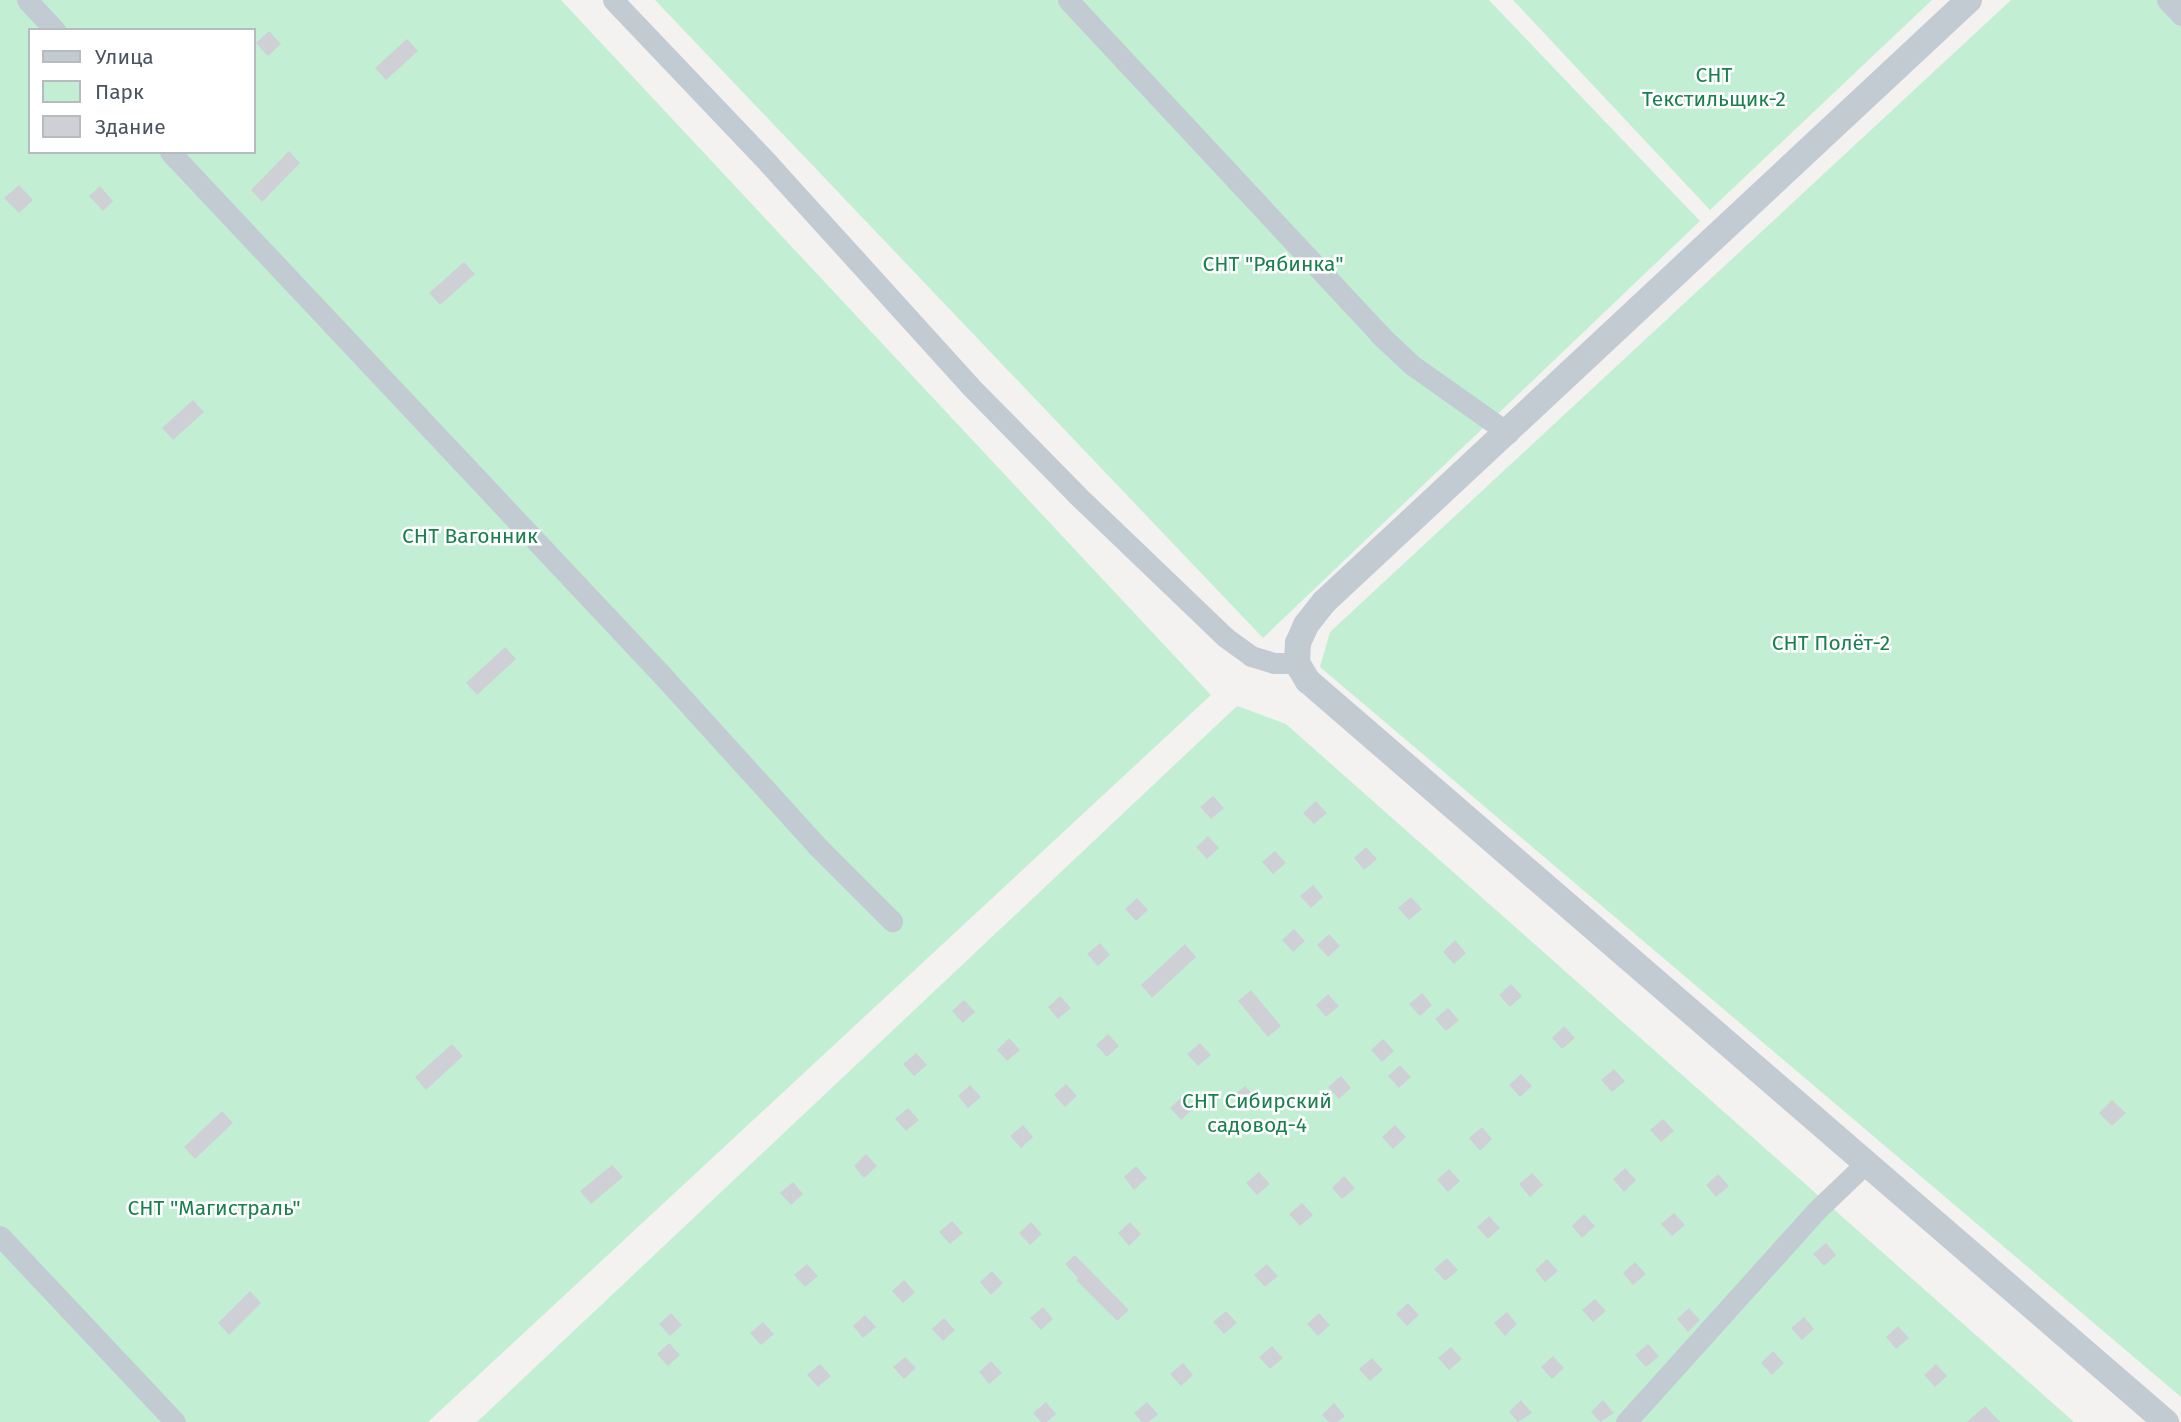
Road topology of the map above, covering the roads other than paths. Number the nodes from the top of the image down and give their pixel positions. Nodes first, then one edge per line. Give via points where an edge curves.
1 (27, 0) edge
2 (613, 0) edge
3 (1068, 0) edge
4 (1969, 0) edge
5 (2167, 0) edge
6 (2181, 15) edge
7 (53, 28) edge
8 (172, 154) edge
9 (1508, 433) junction
10 (1297, 663) junction
11 (892, 921) dead end
12 (1867, 1163) junction
13 (0, 1237) edge
14 (175, 1422) edge
15 (1626, 1422) edge
16 (2166, 1422) edge

1 - 7 street
2 - 10 street via 970,386 1077,495 1242,650 1274,663
3 - 9 street via 1380,335 1412,365
4 - 9 street
5 - 6 street
8 - 11 street
9 - 10 street via 1324,602 1298,643
10 - 12 street via 1308,681
12 - 15 street via 1817,1210
12 - 16 street
13 - 14 street

